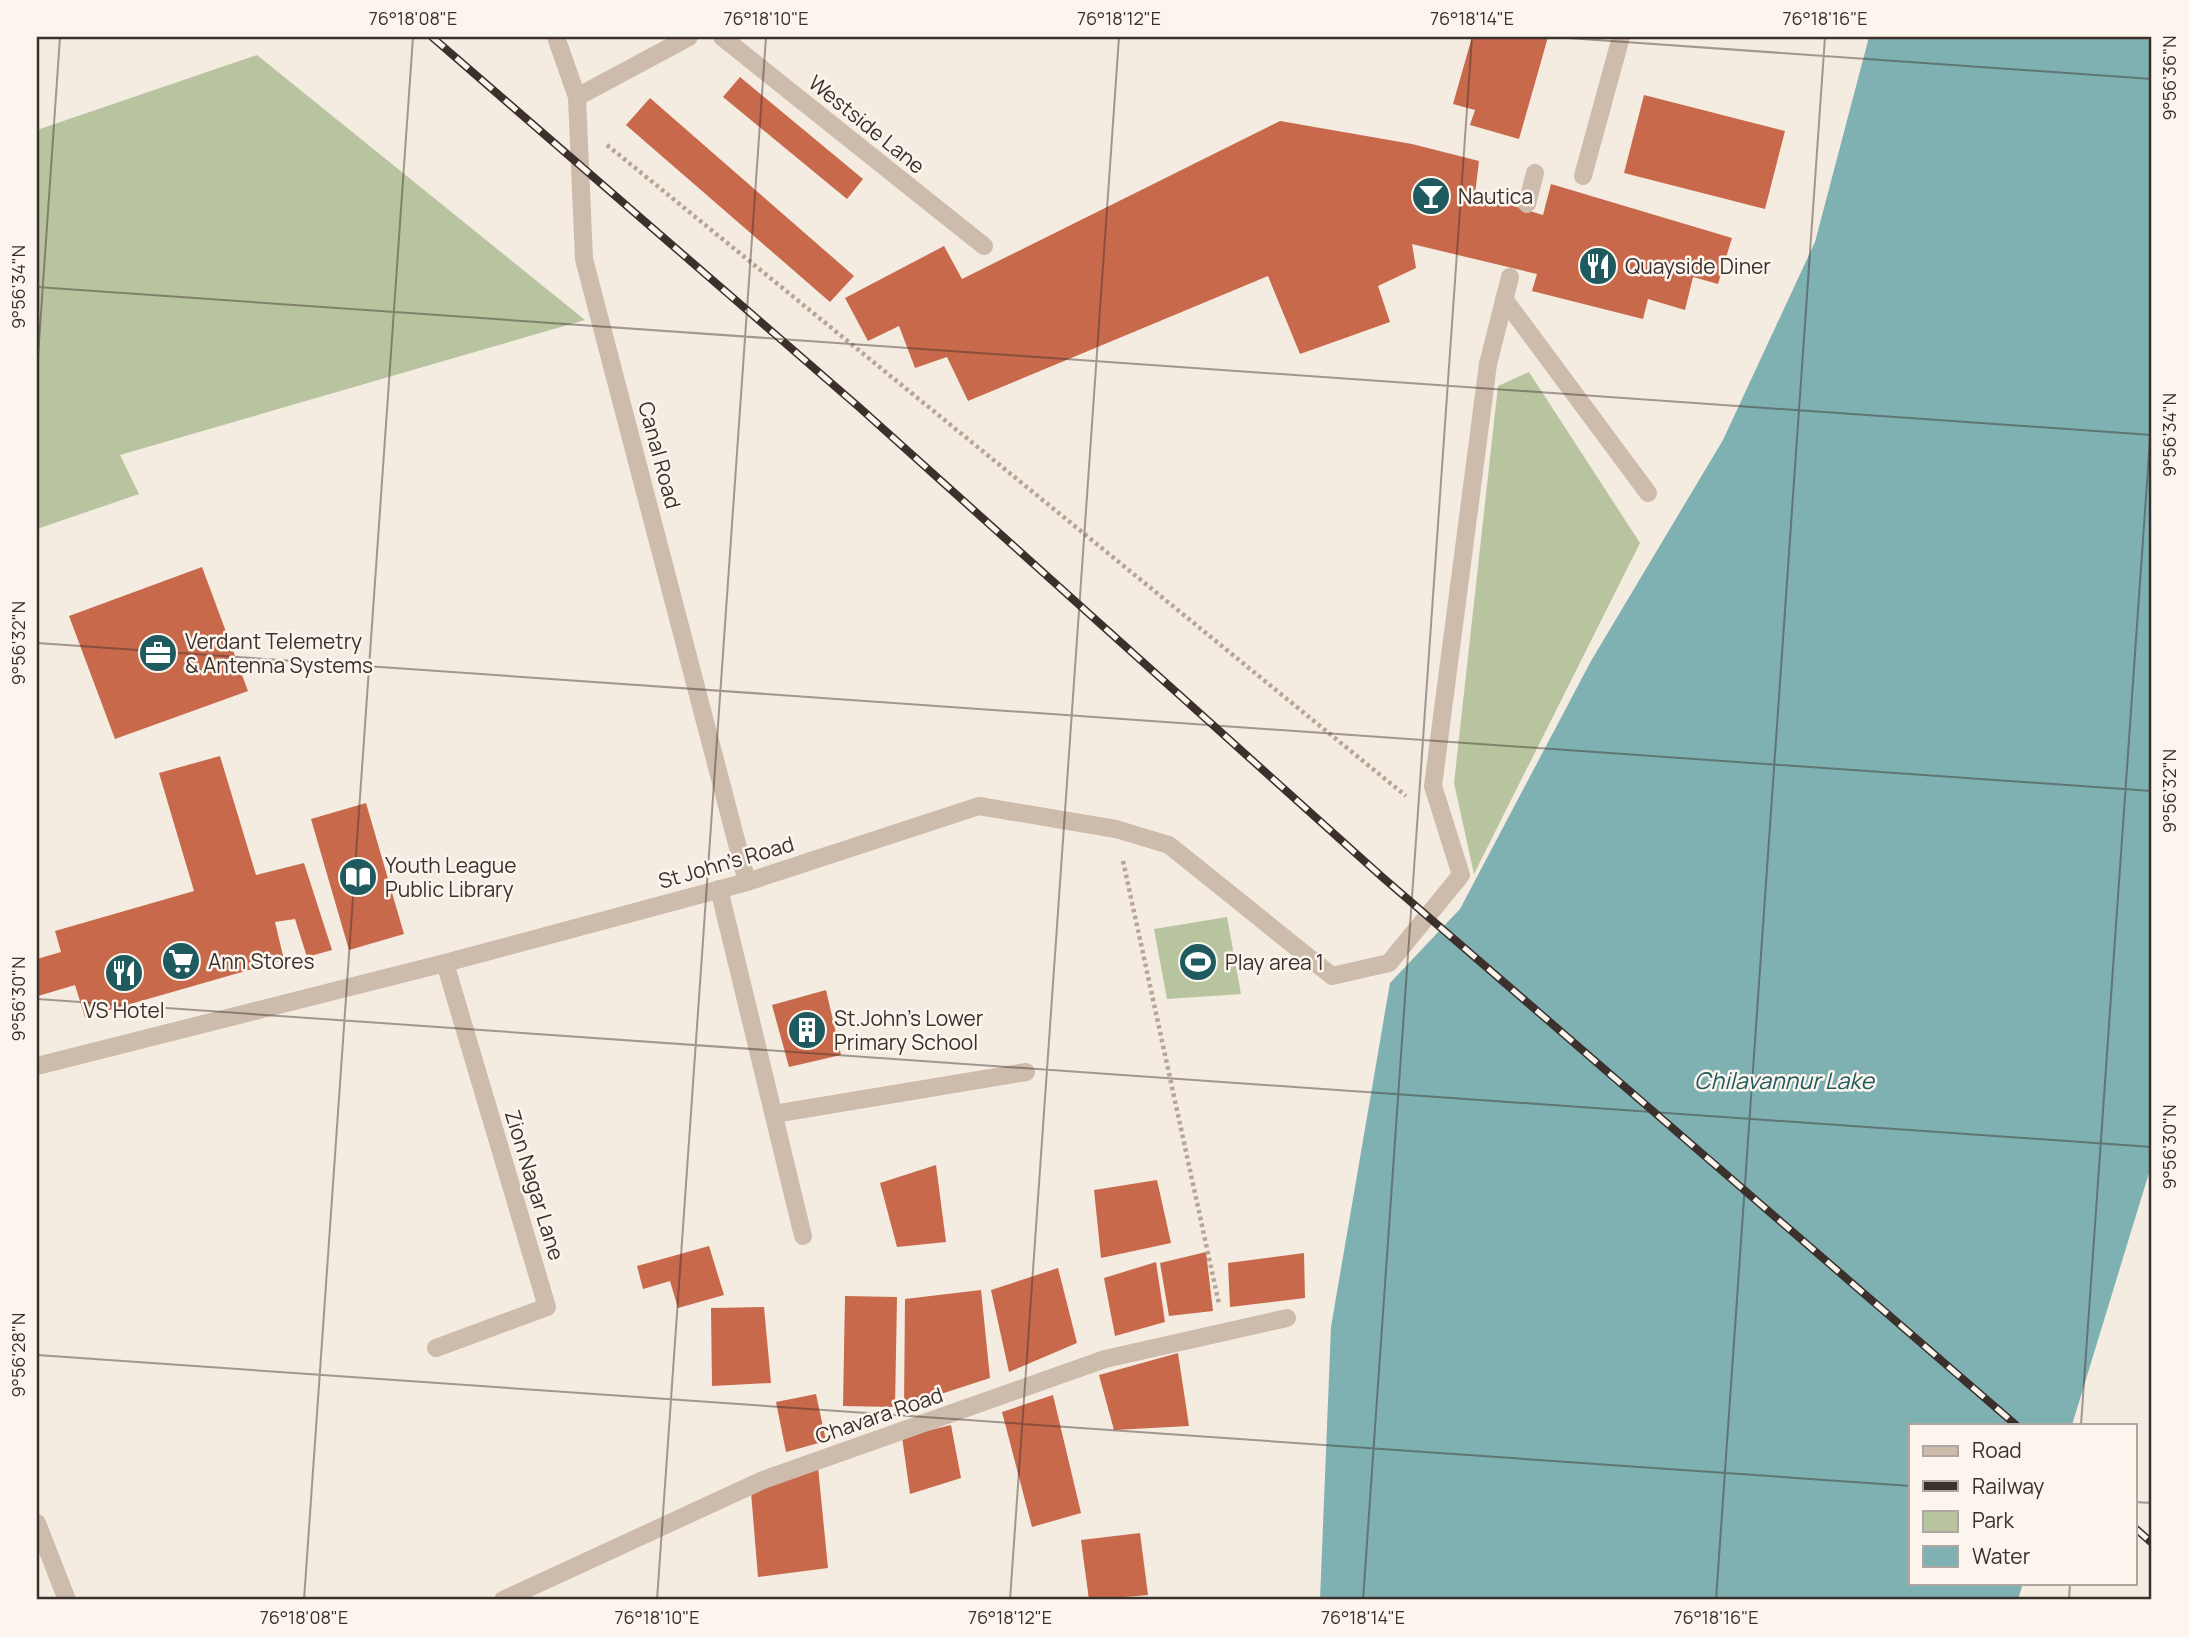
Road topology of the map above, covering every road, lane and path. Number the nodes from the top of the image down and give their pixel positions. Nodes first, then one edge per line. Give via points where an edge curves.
1 (556, 37) edge
2 (689, 37) edge
3 (722, 37) edge
4 (1621, 37) edge
5 (577, 97) junction
6 (603, 142) dead end
7 (1535, 173) dead end
8 (1583, 176) dead end
9 (1527, 204) dead end
10 (984, 246) dead end
11 (1510, 277) dead end
12 (1504, 299) junction
13 (1648, 494) dead end
14 (1444, 827) junction
15 (1116, 829) junction
16 (747, 882) junction
17 (719, 889) junction
18 (445, 962) junction
19 (37, 1066) edge
20 (1026, 1072) dead end
21 (774, 1114) junction
22 (803, 1236) dead end
23 (1287, 1318) dead end
24 (1225, 1332) junction
25 (436, 1348) dead end
26 (37, 1523) edge
27 (67, 1600) edge
28 (503, 1600) edge

1 - 5 street, Canal Road
2 - 5 street
3 - 10 street, Westside Lane
4 - 8 street
5 - 16 street, Canal Road via 584,259
6 - 14 path
7 - 9 street
11 - 12 street
12 - 13 street
12 - 14 street via 1488,364 1433,786
14 - 15 street, St John's Road via 1461,875 1389,963 1332,976 1169,845
15 - 16 street, St John's Road via 979,806
15 - 24 path
16 - 17 street, St John's Road
17 - 18 street, St John's Road
17 - 21 street
18 - 19 street, St John's Road
18 - 25 street, Zion Nagar Lane via 547,1307
20 - 21 street
21 - 22 street
23 - 24 street, Chavara Road
24 - 28 street, Chavara Road via 1105,1359 763,1480
26 - 27 street

